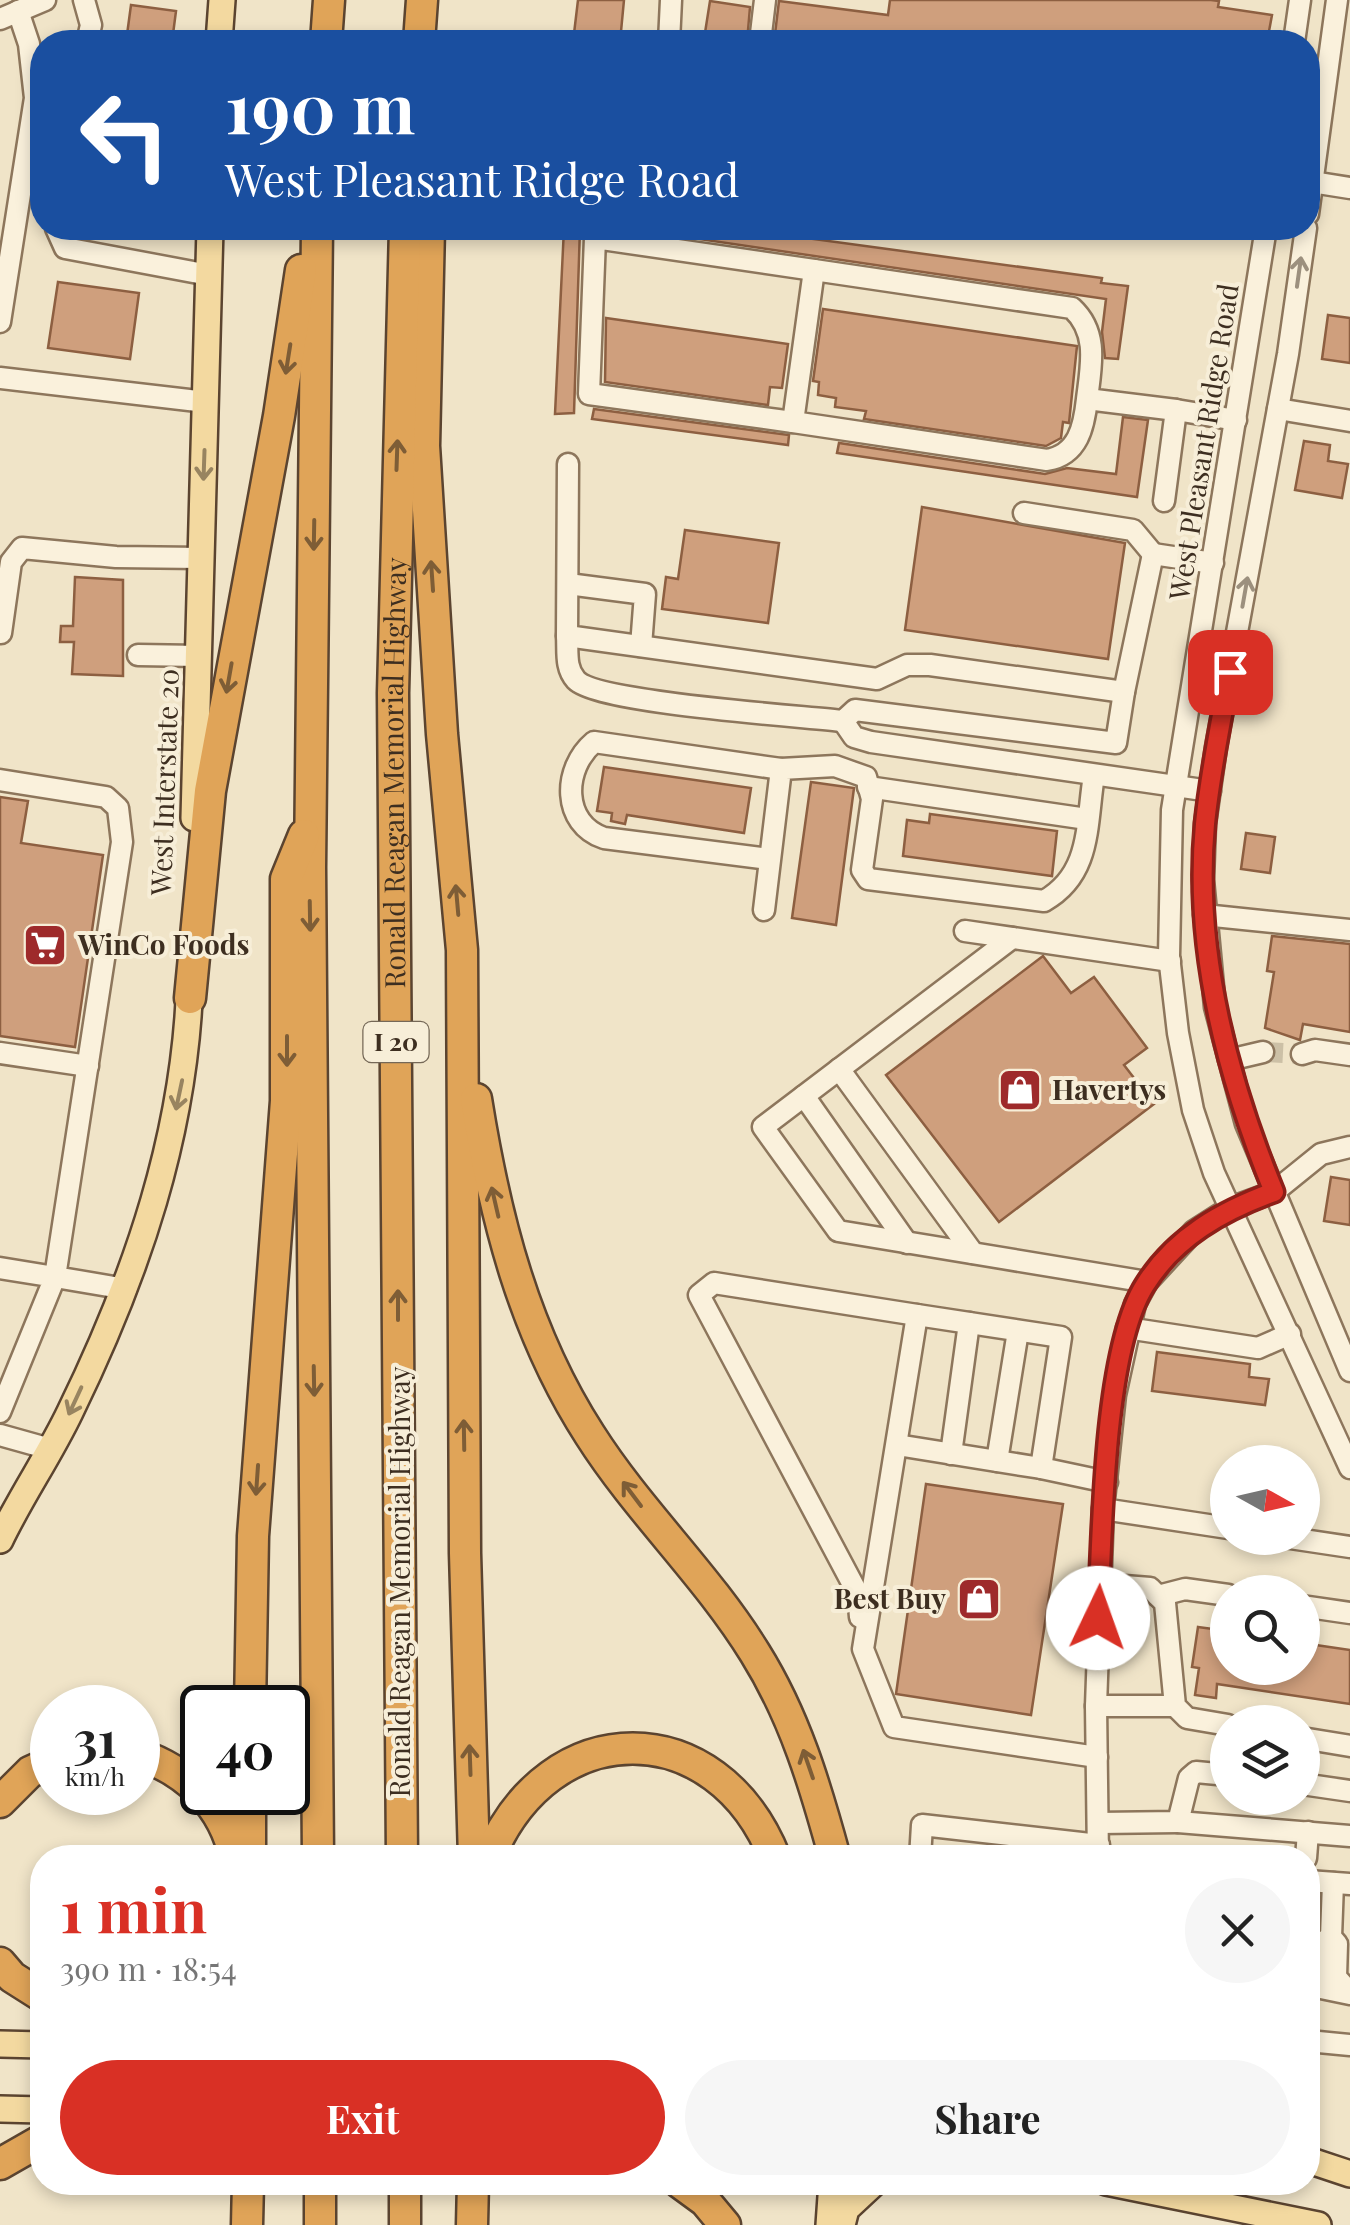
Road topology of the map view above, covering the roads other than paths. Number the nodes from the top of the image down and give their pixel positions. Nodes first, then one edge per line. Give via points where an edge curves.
1 (84, 0) edge
2 (222, 0) edge
3 (329, 0) edge
4 (422, 0) edge
5 (432, 0) edge
6 (671, 0) edge
7 (765, 0) edge
8 (1300, 0) edge
9 (1337, 0) edge
10 (41, 1) edge
11 (9, 15) edge
12 (89, 30) edge
13 (220, 30) edge
14 (327, 30) edge
15 (420, 30) edge
16 (432, 30) edge
17 (669, 30) edge
18 (761, 30) edge
19 (1296, 30) edge
20 (30, 55) edge
21 (30, 124) edge
22 (1320, 124) edge
23 (1320, 183) edge
24 (1350, 188) edge
25 (62, 240) edge
26 (210, 240) edge
27 (305, 240) edge
28 (317, 240) edge
29 (405, 240) edge
30 (429, 240) edge
31 (594, 240) edge
32 (608, 240) edge
33 (1264, 240) edge
34 (1304, 240) edge
35 (814, 270) junction
36 (209, 275) junction
37 (0, 322) edge
38 (0, 378) edge
39 (1087, 399) junction
40 (206, 402) junction
41 (1278, 409) junction
42 (1176, 410) junction
43 (1236, 420) junction
44 (1350, 420) edge
45 (794, 422) junction
46 (568, 464) dead end
47 (1164, 501) dead end
48 (1024, 513) dead end
49 (1153, 554) junction
50 (202, 558) junction
51 (1212, 563) junction
52 (568, 584) junction
53 (1, 633) edge
54 (568, 636) junction
55 (641, 646) junction
56 (138, 655) dead end
57 (199, 656) junction
58 (1124, 692) junction
59 (843, 721) junction
60 (781, 769) junction
61 (1094, 774) junction
62 (0, 780) edge
63 (1176, 787) junction
64 (868, 788) junction
65 (1210, 792) junction
66 (1087, 818) junction
67 (310, 819) junction
68 (769, 859) junction
69 (764, 910) dead end
70 (1204, 915) junction
71 (1350, 930) edge
72 (965, 931) dead end
73 (1012, 938) junction
74 (462, 950) junction
75 (1170, 961) junction
76 (190, 998) junction
77 (1264, 1052) tunnel mouth
78 (0, 1053) edge
79 (1302, 1054) tunnel mouth
80 (1350, 1055) edge
81 (1229, 1060) junction
82 (88, 1066) junction
83 (839, 1069) junction
84 (804, 1096) junction
85 (1350, 1147) edge
86 (1274, 1192) junction
87 (1230, 1208) junction
88 (908, 1243) junction
89 (973, 1254) junction
90 (0, 1268) edge
91 (55, 1276) junction
92 (1147, 1282) junction
93 (126, 1290) junction
94 (917, 1315) junction
95 (969, 1323) junction
96 (1127, 1328) junction
97 (1018, 1331) junction
98 (1290, 1334) junction
99 (1350, 1371) edge
100 (0, 1412) edge
101 (0, 1435) edge
102 (896, 1445) junction
103 (50, 1449) junction
104 (951, 1454) junction
105 (997, 1461) junction
106 (1041, 1468) junction
107 (1350, 1468) edge
108 (1106, 1482) junction
109 (1104, 1509) junction
110 (1210, 1525) edge
111 (0, 1540) edge
112 (1320, 1542) edge
113 (1350, 1547) edge
114 (1100, 1584) junction
115 (1210, 1592) edge
116 (1158, 1596) junction
117 (1320, 1609) edge
118 (1350, 1613) edge
119 (863, 1649) junction
120 (250, 1685) edge
121 (1096, 1706) junction
122 (1174, 1706) junction
123 (1210, 1721) edge
124 (1320, 1741) edge
125 (1350, 1746) edge
126 (1097, 1758) junction
127 (160, 1766) edge
128 (30, 1772) edge
129 (1210, 1773) edge
130 (1320, 1786) edge
131 (1350, 1790) edge
132 (0, 1802) edge
133 (250, 1815) edge
134 (1178, 1822) junction
135 (1308, 1832) junction
136 (1350, 1836) edge
137 (1098, 1842) edge
138 (230, 1845) edge
139 (250, 1845) edge
140 (318, 1845) edge
141 (402, 1845) edge
142 (474, 1845) edge
143 (494, 1845) edge
144 (770, 1845) edge
145 (831, 1845) edge
146 (921, 1845) edge
147 (1014, 1845) edge
148 (1053, 1845) edge
149 (1307, 1845) edge
150 (1342, 1883) edge
151 (0, 1963) edge
152 (30, 1988) edge
153 (1350, 1994) edge
154 (1320, 2043) edge
155 (0, 2044) edge
156 (30, 2045) edge
157 (1350, 2045) edge
158 (0, 2108) edge
159 (30, 2109) edge
160 (30, 2147) edge
161 (1320, 2163) edge
162 (0, 2164) edge
163 (1345, 2170) edge
164 (248, 2195) edge
165 (320, 2195) edge
166 (405, 2195) edge
167 (697, 2195) edge
168 (831, 2195) edge
169 (862, 2195) edge
170 (1169, 2195) edge
171 (1294, 2221) edge
172 (247, 2225) edge
173 (320, 2225) edge
174 (405, 2225) edge
175 (725, 2225) edge
176 (829, 2225) edge
177 (842, 2225) edge
178 (1318, 2225) edge

1 - 12 street
2 - 13 main road
3 - 14 highway
4 - 15 highway
5 - 16 highway
6 - 17 street
7 - 18 street
8 - 19 street
9 - 22 street
10 - 11 street
11 - 20 street
21 - 37 street
23 - 24 street
25 - 36 street via 66,248
26 - 36 main road, West Interstate 20
27 -> 76 highway via 210,791
28 -> 67 highway
141 -> 29 highway, Ronald Reagan Memorial Highway / I 20 via 393,694
74 -> 30 highway via 425,463
31 - 45 street via 588,394
32 - 35 street
33 - 43 street, West Pleasant Ridge Road
41 -> 34 street
35 - 39 street via 1072,308 1090,337
35 - 45 street
36 - 40 main road, West Interstate 20
38 - 40 street
39 - 42 street
39 - 45 street via 1076,443 1066,455 1047,460
40 -> 50 main road, West Interstate 20
41 - 44 street
65 -> 41 street
42 - 43 street
42 - 47 street
43 - 51 street, West Pleasant Ridge Road
46 - 52 street
48 - 49 street via 1134,530
49 - 51 street
49 - 58 street
50 - 53 street via 22,548 11,562
50 - 57 main road, West Interstate 20
51 - 63 street, West Pleasant Ridge Road
52 - 54 street
52 - 55 street via 645,594
54 - 55 street
54 - 59 street via 568,670 580,684 623,696
55 - 58 street via 876,680 906,664 930,665
56 - 57 street
57 - 76 main road, West Interstate 20
58 - 59 street via 1116,743 855,710
59 - 61 street via 854,737 871,742
60 - 64 street via 834,766 866,777
60 - 68 street
60 - 68 street via 594,742 576,765 572,812 585,832
61 - 63 street
61 - 66 street
62 - 82 street via 106,798 118,808 122,842
63 - 65 street
63 - 75 street, West Pleasant Ridge Road
64 - 66 street
64 - 66 street via 862,870 868,879 1044,901 1066,889 1079,870
65 - 70 street
67 -> 120 highway via 286,879 286,1100 253,1536
67 -> 140 highway
68 - 69 street
70 - 71 street
70 - 81 street
72 - 73 street
73 - 75 street
73 - 83 street
142 -> 74 highway
145 -> 74 highway via 809,1762 755,1652 588,1433 538,1336 488,1175
75 - 87 street, West Pleasant Ridge Road via 1193,1110
76 -> 93 main road, West Interstate 20 via 166,1158
77 - 81 street
78 - 82 street
79 - 80 street
81 - 86 street
82 - 91 street
83 - 84 street
83 - 89 street
84 - 88 street
84 - 88 street via 763,1127 838,1231
85 - 86 street via 1321,1154
86 - 87 street
86 - 99 street
87 - 92 street via 1194,1231
87 - 98 street, West Pleasant Ridge Road
88 - 89 street
89 - 92 street
90 - 91 street
91 - 93 street
91 - 100 street
92 - 96 street
93 -> 103 main road, West Interstate 20
94 - 95 street
94 - 102 street
94 - 119 street via 714,1283 699,1295 858,1594
95 - 97 street
95 - 104 street
96 - 98 street via 1258,1348
96 - 108 street
97 - 105 street
97 - 106 street via 1061,1337
98 - 107 street, West Pleasant Ridge Road
101 - 103 street
102 - 104 street
102 - 119 street
103 - 111 main road, West Interstate 20
104 - 105 street
105 - 106 street
106 - 108 street
108 - 109 street
109 - 110 street
109 - 114 street
112 - 113 street
114 - 116 street via 1150,1588
114 - 121 street
115 - 116 street via 1185,1589
116 - 122 street via 1165,1602
117 - 118 street
119 - 126 street via 894,1727
121 - 122 street
121 - 126 street
122 - 123 street via 1188,1718
124 - 125 street
126 - 137 street
127 - 138 highway via 214,1804
128 - 132 highway
129 - 134 street via 1189,1778
130 - 131 street
133 - 139 highway
134 - 135 street
134 - 137 street
135 - 136 street
135 - 149 street
137 - 148 street
143 - 144 highway via 526,1793 554,1770 618,1749 653,1751 714,1774 759,1818
146 - 147 street via 922,1825
150 - 153 street via 1330,1937 1322,1942 1321,1988
151 - 152 highway
154 - 157 street
155 - 156 main road
158 - 159 main road
160 - 162 highway
161 - 163 main road
164 - 172 highway
165 - 173 highway
166 - 174 highway
167 - 175 highway
168 - 176 main road
169 - 177 main road
170 - 171 main road
171 - 178 main road

